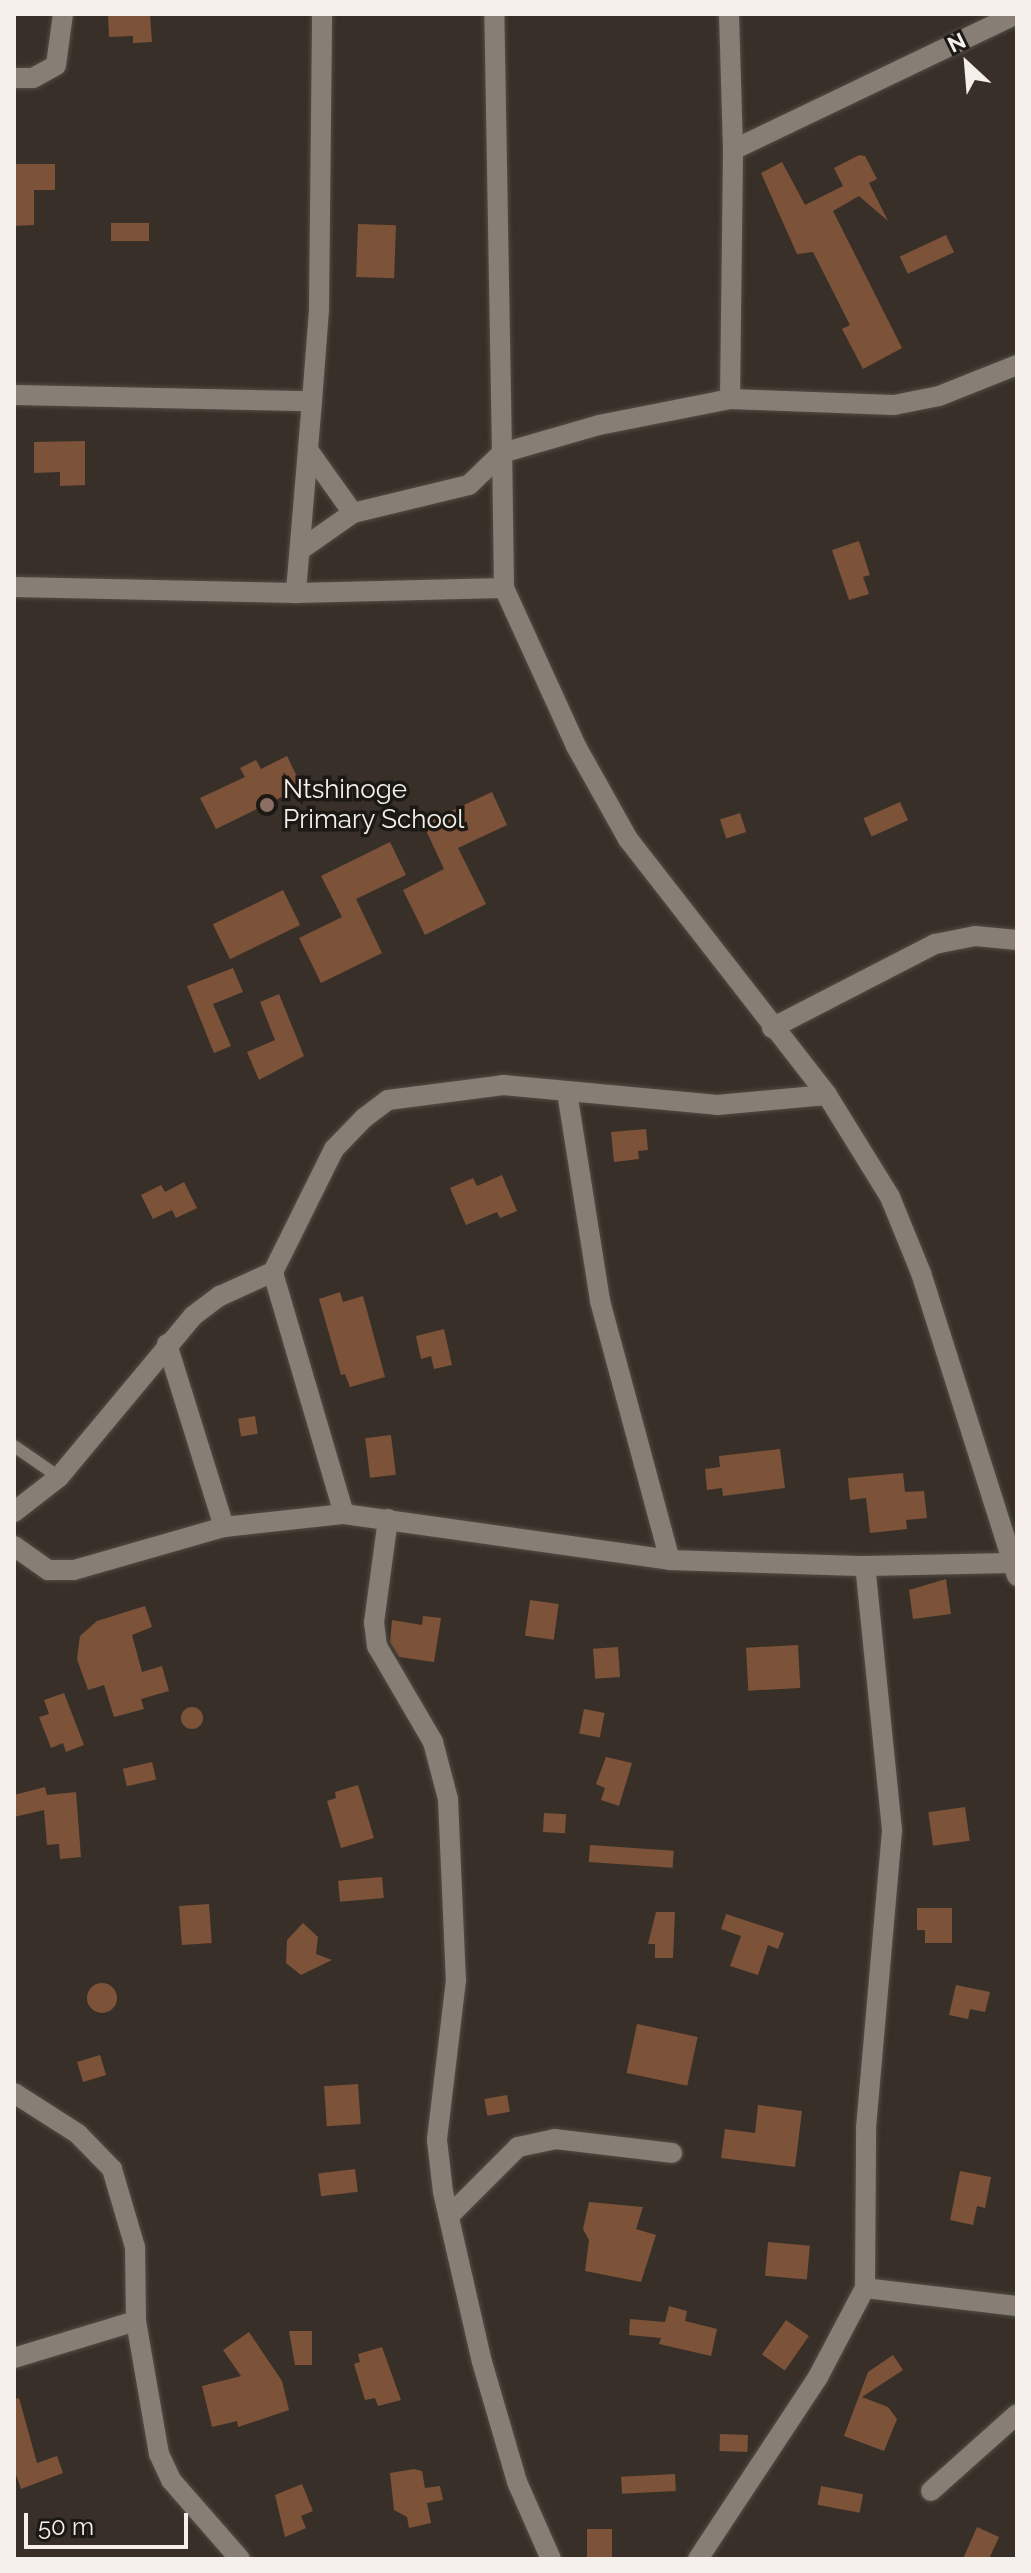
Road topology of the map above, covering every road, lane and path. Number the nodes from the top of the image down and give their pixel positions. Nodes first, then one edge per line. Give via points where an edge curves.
1 (63, 14) edge
2 (322, 14) edge
3 (494, 14) edge
4 (729, 14) edge
5 (1017, 14) edge
6 (983, 22) edge
7 (14, 78) edge
8 (733, 150) junction
9 (1017, 365) edge
10 (14, 395) edge
11 (730, 399) junction
12 (312, 401) junction
13 (308, 450) junction
14 (502, 453) junction
15 (353, 513) junction
16 (300, 550) junction
17 (14, 587) edge
18 (504, 588) junction
19 (296, 593) junction
20 (1017, 940) edge
21 (772, 1028) junction
22 (567, 1092) junction
23 (827, 1095) junction
24 (273, 1272) junction
25 (167, 1344) junction
26 (14, 1446) edge
27 (59, 1477) junction
28 (14, 1512) edge
29 (344, 1514) junction
30 (388, 1519) junction
31 (224, 1527) junction
32 (14, 1546) edge
33 (1014, 1556) edge
34 (670, 1560) junction
35 (865, 1566) junction
36 (14, 2093) edge
37 (672, 2153) dead end
38 (449, 2216) junction
39 (865, 2288) junction
40 (1017, 2306) edge
41 (136, 2321) junction
42 (14, 2358) edge
43 (1017, 2414) edge
44 (931, 2491) dead end
45 (240, 2559) edge
46 (551, 2559) edge
47 (698, 2559) edge

1 - 7 street via 56,65 33,78
2 - 12 street via 319,309
3 - 14 street
4 - 8 street
5 - 6 street
6 - 8 street via 914,67
8 - 11 street
9 - 11 street via 939,396 894,405
10 - 12 street
11 - 14 street via 599,425
12 - 13 street
13 - 15 street
13 - 16 street
14 - 15 street via 469,485
14 - 18 street
15 - 16 street
16 - 19 street
17 - 19 street
18 - 19 street
18 - 21 street via 576,746 628,839
20 - 21 street via 975,936 935,944
21 - 23 street
22 - 23 street via 717,1105
22 - 24 street via 503,1085 388,1100 334,1149
22 - 34 street via 600,1301 625,1409
23 - 33 street via 905,1228
24 - 25 street via 220,1296
24 - 29 street
25 - 27 street via 138,1387
25 - 31 street
26 - 27 lane
27 - 28 street
29 - 30 street
29 - 31 street
30 - 34 street
30 - 38 street via 374,1622 377,1646 433,1742 448,1799 456,1980 437,2140
31 - 32 street via 74,1570 48,1570
33 - 35 street
34 - 35 street
35 - 39 street via 892,1830 866,2128
36 - 41 street via 78,2134 112,2169 135,2247
37 - 38 street via 555,2139 518,2147
38 - 46 street via 517,2482
39 - 40 street
39 - 47 street via 818,2377
41 - 42 street
41 - 45 street via 159,2454 171,2480
43 - 44 street

